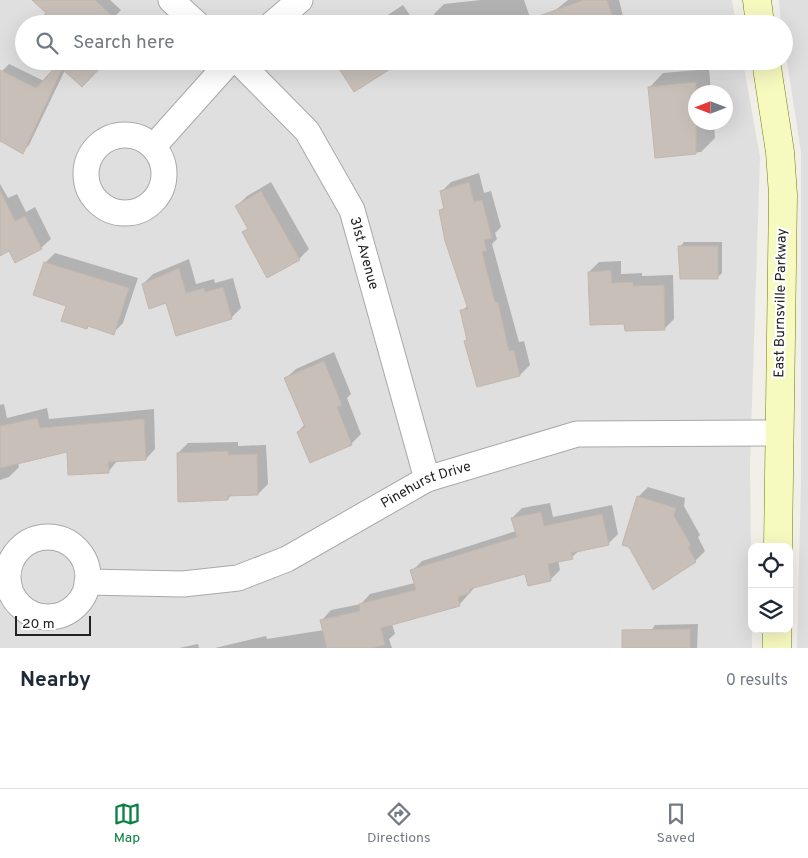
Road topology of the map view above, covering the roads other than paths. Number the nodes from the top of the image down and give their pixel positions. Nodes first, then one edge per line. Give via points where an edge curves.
1 (171, 0) edge
2 (300, 0) edge
3 (757, 0) edge
4 (187, 15) edge
5 (282, 15) edge
6 (759, 15) edge
7 (222, 70) edge
8 (247, 70) edge
9 (767, 70) edge
10 (154, 146) dead end
11 (780, 433) junction
12 (427, 479) junction
13 (778, 543) edge
14 (88, 582) dead end
15 (777, 633) edge
16 (777, 648) edge

1 - 4 street
2 - 5 street
3 - 6 street
7 - 10 street
8 - 12 street, 31st Avenue via 307,131 352,210
9 - 11 street, East Burnsville Parkway via 783,195
11 - 12 street, Pinehurst Drive via 577,434
11 - 13 street, East Burnsville Parkway
12 - 14 street, Pinehurst Drive via 287,559 238,578 183,584
15 - 16 street

